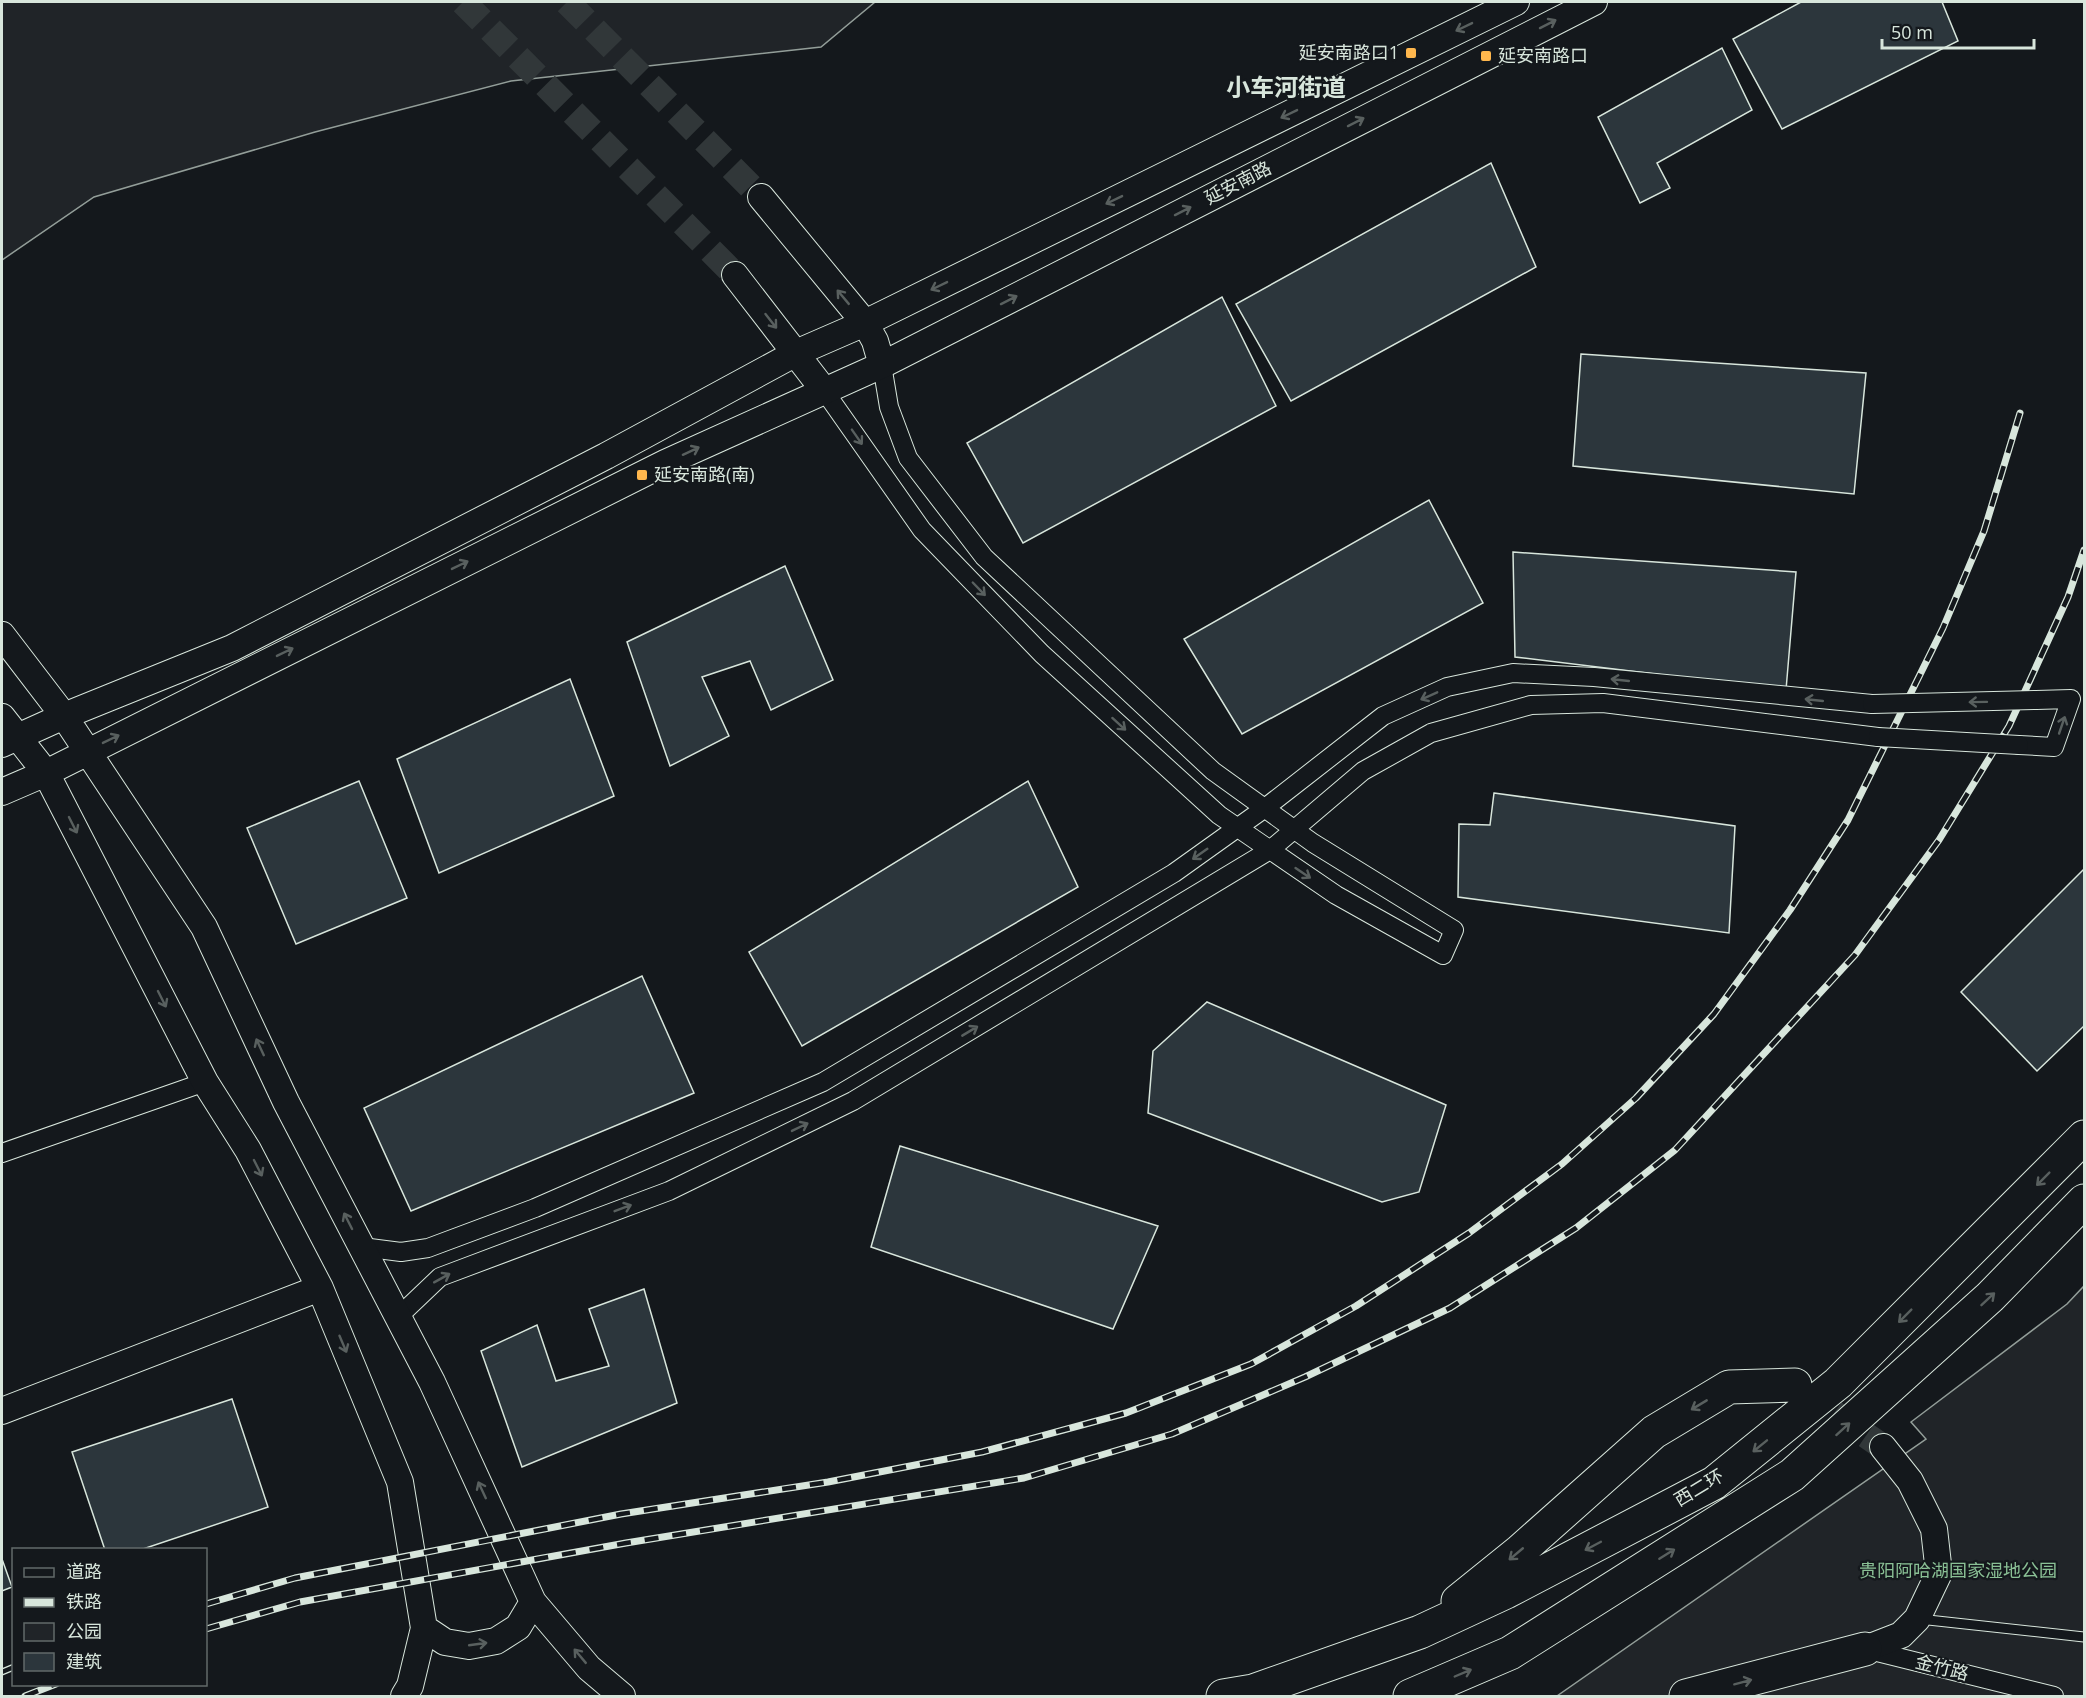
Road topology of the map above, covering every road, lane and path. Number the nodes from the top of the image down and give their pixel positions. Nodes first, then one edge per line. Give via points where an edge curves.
1 (1516, 2) edge
2 (1593, 2) edge
3 (761, 197) tunnel mouth
4 (735, 275) tunnel mouth
5 (865, 323) junction
6 (796, 353) junction
7 (882, 365) junction
8 (823, 390) junction
9 (2, 635) edge
10 (64, 716) junction
11 (2, 717) edge
12 (9, 741) edge
13 (86, 752) junction
14 (46, 773) junction
15 (2, 792) edge
16 (1265, 808) junction
17 (1237, 828) junction
18 (1296, 831) junction
19 (1270, 850) junction
20 (205, 1082) junction
21 (2085, 1137) edge
22 (2, 1153) edge
23 (2085, 1201) edge
24 (362, 1247) junction
25 (320, 1288) junction
26 (398, 1317) junction
27 (1795, 1385) tunnel mouth
28 (2, 1411) edge
29 (1882, 1447) tunnel mouth
30 (533, 1602) junction
31 (1917, 1619) junction
32 (424, 1628) junction
33 (1420, 1632) junction
34 (2085, 1637) edge
35 (1865, 1649) junction
36 (404, 1696) edge
37 (622, 1696) edge
38 (1223, 1696) edge
39 (1410, 1696) edge
40 (1686, 1696) edge
41 (2054, 1696) edge

1 -> 5 street
7 -> 2 street, 延安南路
5 -> 3 street
4 -> 6 street
5 - 6 street
5 - 7 street
6 - 8 street
6 - 10 street via 606,456 232,648
7 - 8 street, 延安南路
7 - 16 street via 889,407 908,458 984,557 1213,771
13 -> 8 street, 延安南路 via 664,463
8 -> 17 street via 922,530 1042,654
9 - 10 street
10 - 12 street
10 - 13 street
11 - 12 street
12 - 14 street
13 - 14 street, 延安南路
24 -> 13 street via 286,1102 204,927
14 - 15 street, 延安南路
14 -> 20 street
16 - 17 street
16 - 18 street
18 -> 16 street, bridge via 1363,771 1431,733 1531,705 1603,703 1878,737 2054,747 2071,699 1872,704 1513,673 1447,687 1383,716
17 - 19 street
17 -> 24 street via 1174,873 823,1082 535,1208 429,1248 401,1252
18 - 19 street
19 -> 18 street via 1336,895 1443,955 1454,930
26 -> 19 street via 440,1277 669,1191 853,1101
20 - 22 street
20 -> 25 street via 248,1150
21 -> 33 highway, 西二环 via 1838,1383 1714,1483 1506,1592
39 -> 23 highway via 1510,1653 1792,1475 1990,1297
24 - 26 street
25 - 28 street
25 -> 32 street via 400,1482
30 -> 26 street
27 -> 33 highway via 1729,1387 1654,1432 1520,1551
29 - 31 street via 1910,1481 1934,1529 1940,1573
32 -> 30 street via 445,1642 469,1646 496,1641 518,1627
37 -> 30 street via 589,1668
31 - 34 lane
31 - 35 street via 1901,1635
32 - 36 street
33 - 38 highway, 西二环 via 1253,1691
40 -> 35 highway
35 - 41 street, 金竹路

